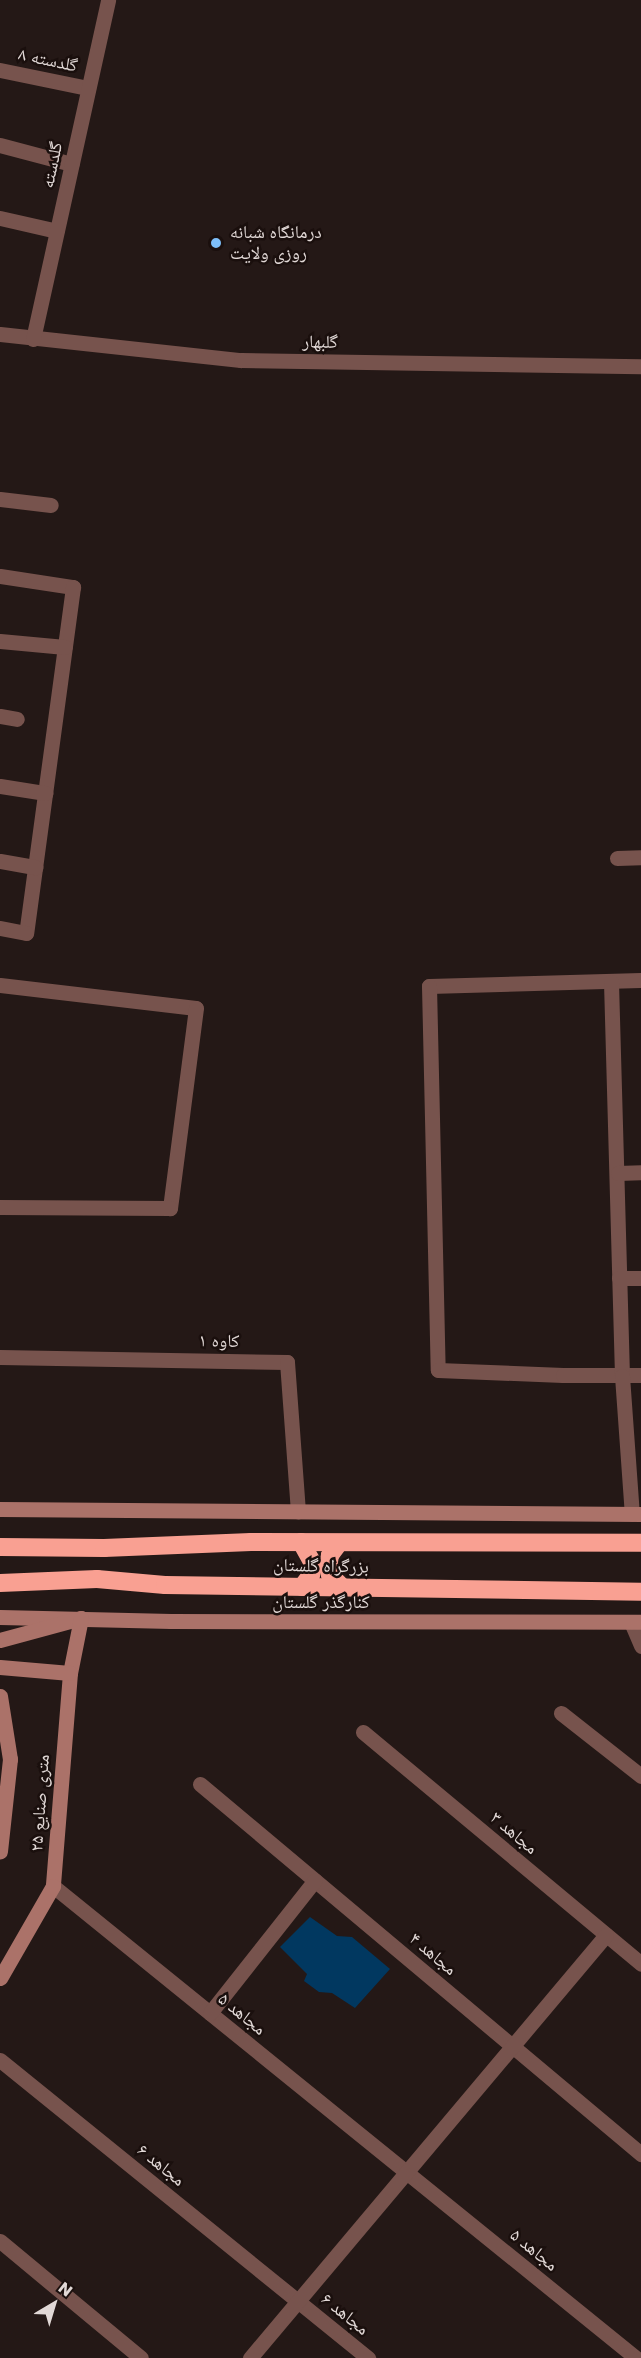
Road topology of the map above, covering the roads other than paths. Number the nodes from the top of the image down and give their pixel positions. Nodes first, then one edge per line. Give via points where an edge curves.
1 (108, 0) edge
2 (0, 70) edge
3 (88, 88) junction
4 (0, 145) edge
5 (72, 164) junction
6 (0, 218) edge
7 (57, 231) junction
8 (0, 334) edge
9 (33, 339) junction
10 (641, 366) edge
11 (0, 500) edge
12 (51, 506) dead end
13 (0, 576) edge
14 (0, 640) edge
15 (65, 647) junction
16 (0, 716) edge
17 (17, 719) dead end
18 (0, 786) edge
19 (45, 793) junction
20 (641, 857) edge
21 (617, 858) dead end
22 (0, 861) edge
23 (35, 867) junction
24 (0, 928) edge
25 (641, 981) edge
26 (611, 982) junction
27 (0, 985) edge
28 (641, 1172) edge
29 (618, 1173) junction
30 (0, 1207) edge
31 (619, 1278) junction
32 (641, 1278) edge
33 (0, 1357) edge
34 (641, 1375) edge
35 (622, 1376) junction
36 (0, 1509) edge
37 (298, 1512) junction
38 (636, 1514) edge
39 (301, 1542) junction
40 (339, 1543) junction
41 (641, 1543) edge
42 (0, 1547) edge
43 (0, 1583) edge
44 (302, 1587) junction
45 (343, 1588) junction
46 (641, 1592) edge
47 (0, 1617) edge
48 (81, 1618) junction
49 (636, 1622) edge
50 (0, 1640) edge
51 (641, 1646) edge
52 (0, 1667) edge
53 (70, 1673) junction
54 (0, 1696) edge
55 (561, 1713) dead end
56 (363, 1732) dead end
57 (641, 1776) edge
58 (200, 1784) dead end
59 (0, 1851) edge
60 (315, 1880) junction
61 (54, 1886) junction
62 (606, 1935) junction
63 (641, 1964) edge
64 (0, 1977) edge
65 (210, 2013) junction
66 (513, 2046) junction
67 (0, 2060) edge
68 (641, 2154) edge
69 (407, 2172) junction
70 (0, 2241) edge
71 (298, 2301) junction
72 (141, 2358) edge
73 (250, 2358) edge
74 (368, 2358) edge
75 (636, 2358) edge

1 - 3 street, گلدسته
2 - 3 street, گلدسته ۸
3 - 5 street, گلدسته
4 - 5 street
5 - 7 street, گلدسته
6 - 7 street
7 - 9 street, گلدسته
8 - 9 street, گلبهار
9 - 10 street, گلبهار via 241,360
11 - 12 street
13 - 15 street via 73,587
14 - 15 street
15 - 19 street
16 - 17 street
18 - 19 street
19 - 23 street
20 - 21 street
22 - 23 street
23 - 24 street via 26,933
25 - 26 street
26 - 29 street
26 - 35 street via 429,986 438,1370
27 - 30 street via 196,1008 170,1208
28 - 29 street
29 - 31 street
31 - 32 street
31 - 35 street
33 - 37 street, کاوه ۱ via 287,1362
34 - 35 street
35 - 38 street
36 - 37 street
37 - 38 street
39 - 40 highway, بزرگراه گلستان
39 - 42 highway, بزرگراه گلستان
39 - 44 highway via 313,1564
40 - 41 highway, بزرگراه گلستان
40 - 45 highway via 330,1555 328,1567 330,1575
43 - 44 highway, بزرگراه گلستان via 97,1579 165,1585
44 - 45 highway, بزرگراه گلستان
45 - 46 highway, بزرگراه گلستان
47 - 48 street, کنارگذر گلستان
48 - 49 street, کنارگذر گلستان
48 - 50 street
48 - 53 street, ۲۵ متری صنایع
49 - 51 street
52 - 53 street
53 - 61 street, ۲۵ متری صنایع
54 - 59 street, ۲۵ متری صنایع via 10,1759
55 - 57 street
56 - 62 street, مجاهد ۳
58 - 60 street, مجاهد ۴
60 - 65 street
60 - 66 street, مجاهد ۴
61 - 64 street, ۲۵ متری صنایع
61 - 65 street, ۵ مجاهد
62 - 63 street, مجاهد ۳
62 - 66 street
65 - 69 street, ۵ مجاهد
66 - 68 street, مجاهد ۴
66 - 69 street
67 - 71 street, ۶ مجاهد
69 - 71 street
69 - 75 street, مجاهد ۵
70 - 72 street
71 - 73 street
71 - 74 street, مجاهد ۶

